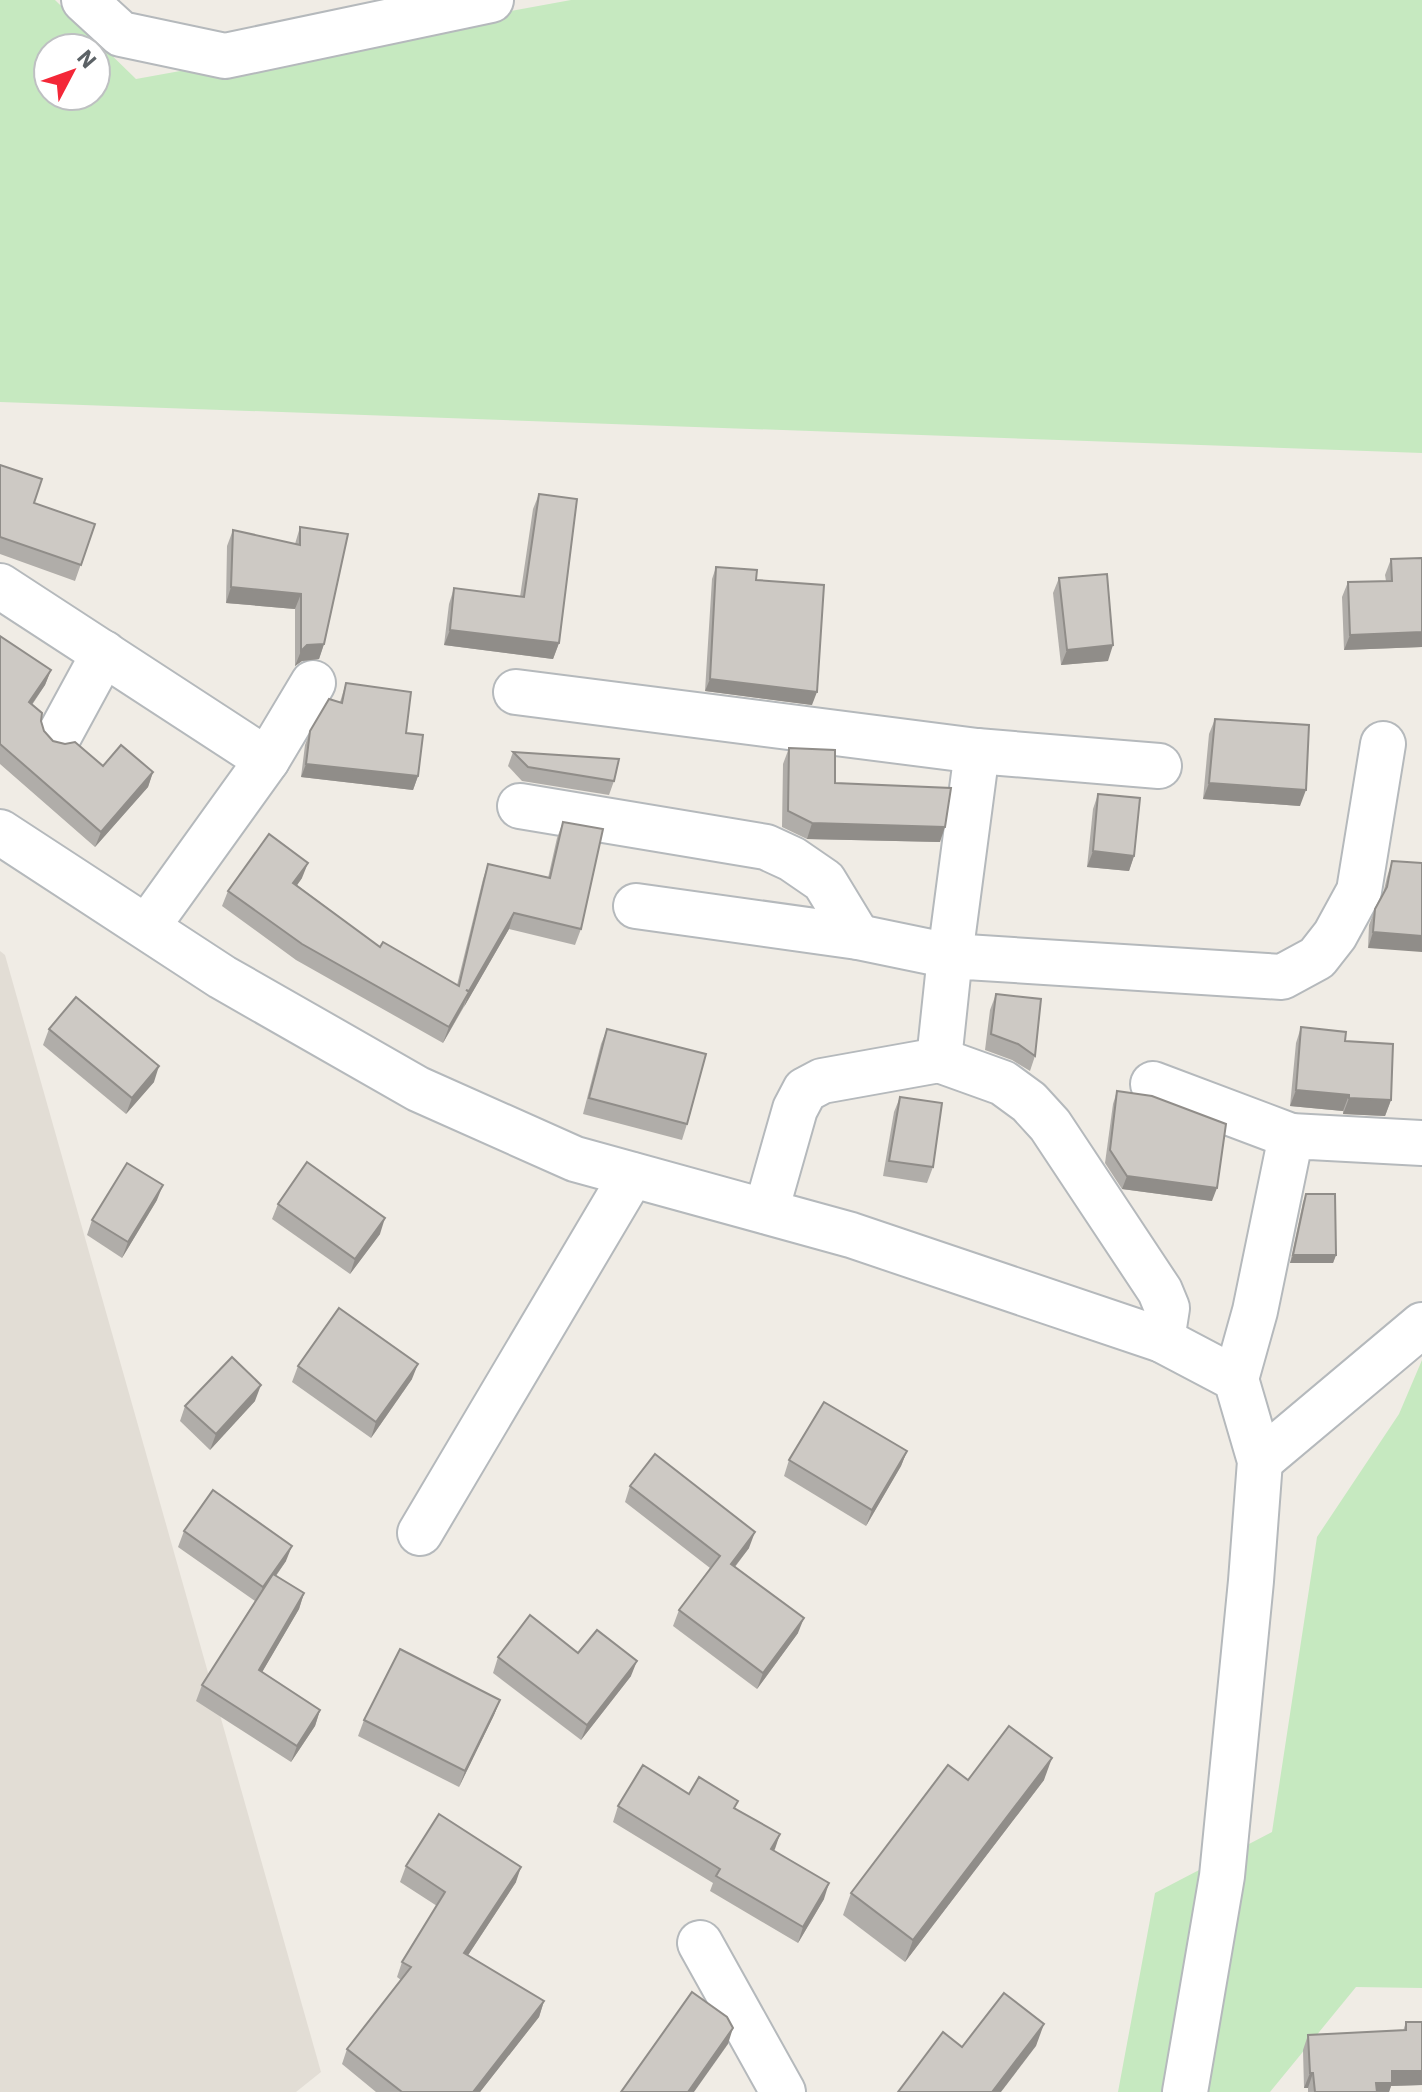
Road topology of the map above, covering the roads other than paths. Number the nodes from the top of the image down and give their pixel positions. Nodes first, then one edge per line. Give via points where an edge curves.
1 (84, 0) edge
2 (491, 0) edge
3 (0, 586) edge
4 (104, 653) junction
5 (313, 683) dead end
6 (516, 692) dead end
7 (60, 734) dead end
8 (1383, 744) dead end
9 (977, 751) junction
10 (267, 760) junction
11 (1159, 766) dead end
12 (520, 806) dead end
13 (0, 832) edge
14 (636, 906) dead end
15 (147, 927) junction
16 (858, 937) junction
17 (950, 956) junction
18 (939, 1060) junction
19 (1153, 1084) dead end
20 (1291, 1136) junction
21 (1422, 1143) edge
22 (632, 1175) junction
23 (766, 1211) junction
24 (1422, 1325) edge
25 (1162, 1340) junction
26 (1236, 1379) junction
27 (1260, 1461) junction
28 (420, 1533) dead end
29 (700, 1943) dead end
30 (783, 2092) edge
31 (1185, 2092) edge

1 - 2 street via 121,34 225,56
3 - 4 street
4 - 7 street
4 - 10 street
5 - 10 street
6 - 9 street
8 - 17 street via 1359,891 1317,958 1282,977
9 - 11 street
9 - 17 street
10 - 15 street
12 - 16 street via 766,847 824,881
13 - 15 street
14 - 16 street
15 - 22 street via 222,977 418,1089 575,1159
16 - 17 street
17 - 18 street
18 - 23 street via 822,1081 805,1090
18 - 25 street via 1003,1083 1050,1125 1160,1291 1167,1308
19 - 20 street
20 - 21 street
20 - 26 street
22 - 23 street
22 - 28 street
23 - 25 street
24 - 27 street
25 - 26 street
26 - 27 street
27 - 31 street via 1222,1876
29 - 30 street

